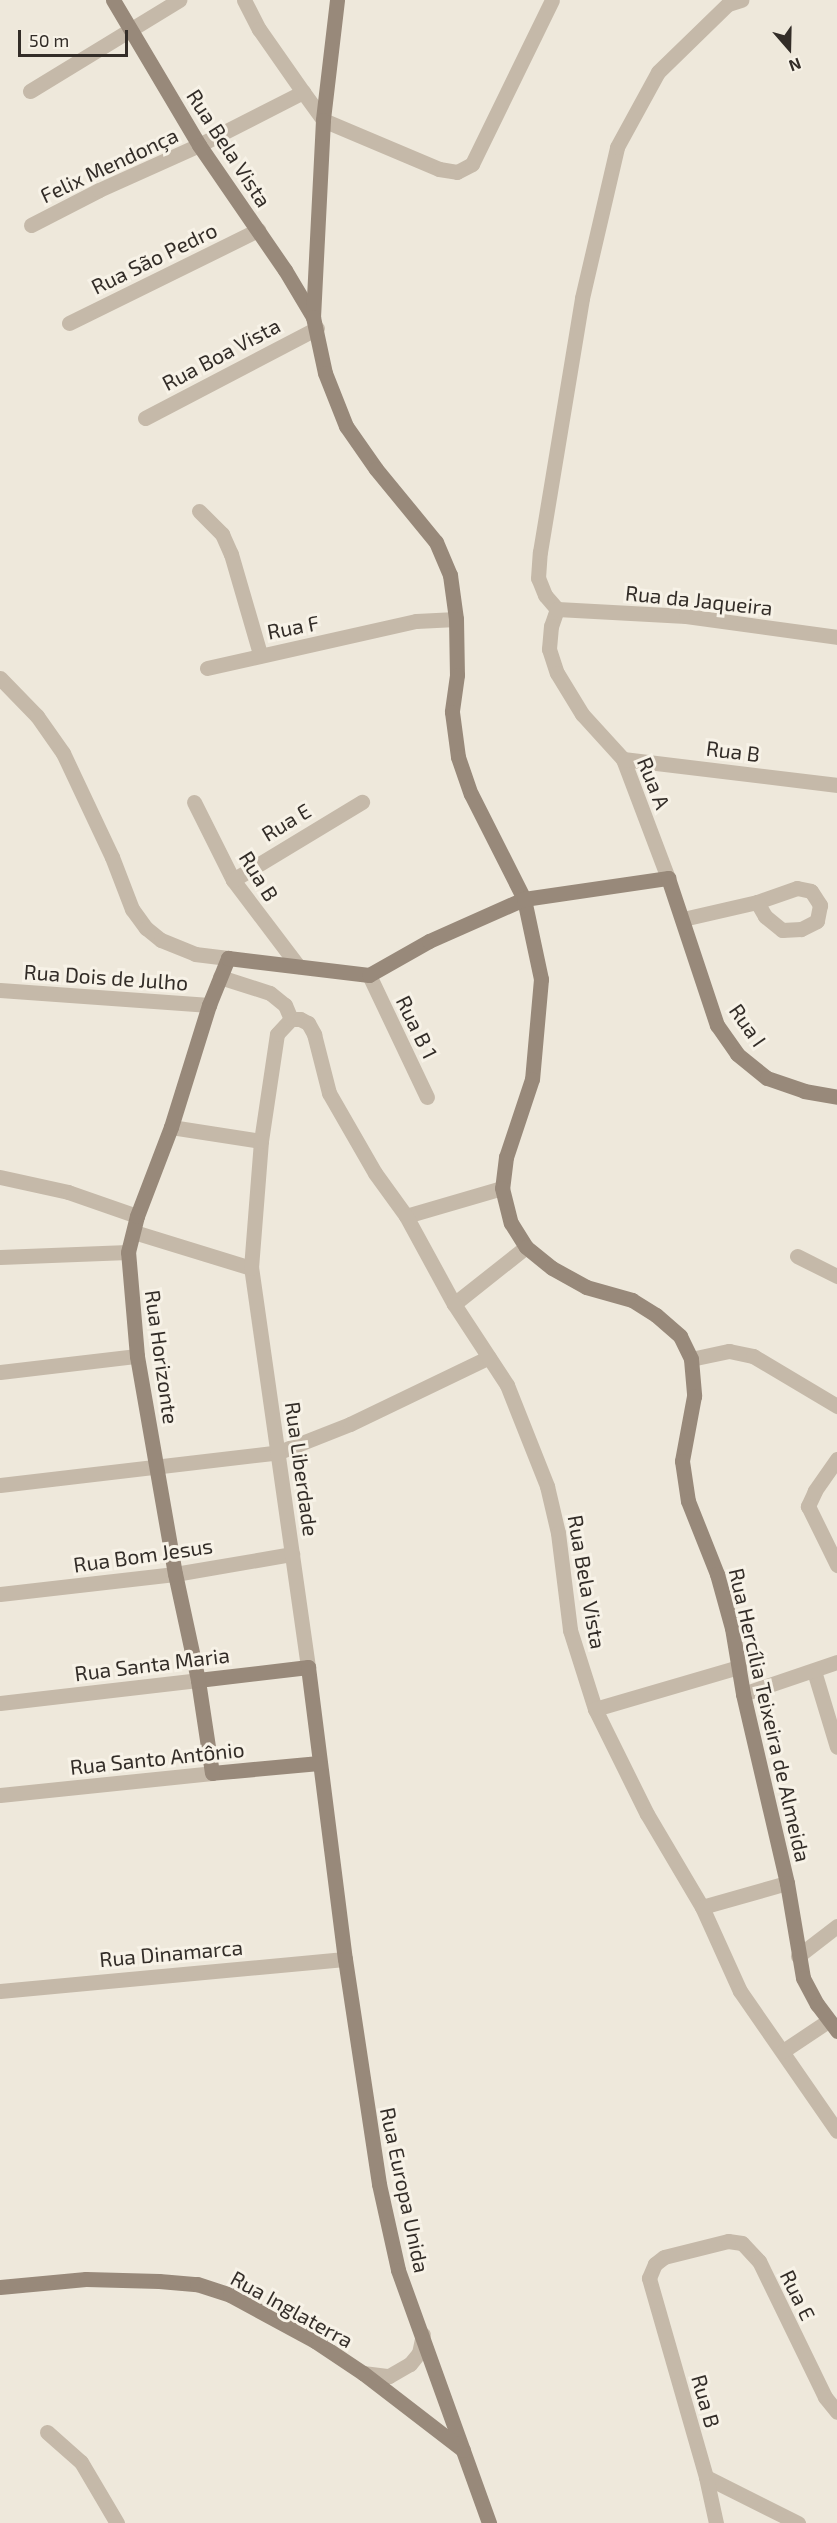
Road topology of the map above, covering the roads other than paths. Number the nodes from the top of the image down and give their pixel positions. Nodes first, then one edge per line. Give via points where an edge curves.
1 (113, 0) edge
2 (179, 0) edge
3 (244, 0) edge
4 (337, 0) edge
5 (552, 0) edge
6 (734, 2) edge
7 (130, 31) junction
8 (30, 91) dead end
9 (303, 92) junction
10 (323, 120) junction
11 (199, 145) junction
12 (31, 225) dead end
13 (258, 230) junction
14 (69, 323) dead end
15 (315, 323) junction
16 (145, 418) dead end
17 (199, 511) dead end
18 (557, 609) junction
19 (456, 619) junction
20 (837, 637) edge
21 (260, 654) junction
22 (207, 668) dead end
23 (0, 678) edge
24 (623, 759) junction
25 (837, 785) edge
26 (194, 802) dead end
27 (362, 802) dead end
28 (668, 878) junction
29 (233, 880) junction
30 (524, 899) junction
31 (757, 902) dead end
32 (683, 919) junction
33 (228, 958) junction
34 (298, 966) junction
35 (369, 975) junction
36 (220, 977) junction
37 (0, 990) edge
38 (209, 1005) junction
39 (291, 1019) junction
40 (428, 1097) dead end
41 (837, 1097) edge
42 (171, 1127) junction
43 (261, 1141) junction
44 (0, 1177) edge
45 (501, 1188) junction
46 (138, 1216) junction
47 (406, 1216) junction
48 (134, 1232) junction
49 (526, 1247) junction
50 (128, 1252) junction
51 (797, 1256) dead end
52 (0, 1257) edge
53 (251, 1268) junction
54 (837, 1276) edge
55 (454, 1304) junction
56 (137, 1356) junction
57 (489, 1357) junction
58 (691, 1359) junction
59 (0, 1372) edge
60 (837, 1406) edge
61 (279, 1452) junction
62 (837, 1459) edge
63 (157, 1467) junction
64 (0, 1485) edge
65 (292, 1554) junction
66 (836, 1563) edge
67 (175, 1574) junction
68 (0, 1594) edge
69 (837, 1662) edge
70 (308, 1667) junction
71 (739, 1668) junction
72 (814, 1671) junction
73 (198, 1680) junction
74 (743, 1694) junction
75 (0, 1703) edge
76 (595, 1709) junction
77 (837, 1747) edge
78 (319, 1763) junction
79 (212, 1773) junction
80 (0, 1795) edge
81 (787, 1883) junction
82 (702, 1907) junction
83 (837, 1926) edge
84 (798, 1956) junction
85 (345, 1959) junction
86 (0, 1991) edge
87 (833, 2026) edge
88 (783, 2051) junction
89 (837, 2131) edge
90 (0, 2287) edge
91 (652, 2292) joint
92 (423, 2334) junction
93 (363, 2373) junction
94 (837, 2412) edge
95 (47, 2432) dead end
96 (464, 2451) junction
97 (706, 2477) junction
98 (117, 2523) edge
99 (489, 2523) edge
100 (716, 2523) edge
101 (798, 2523) edge

1 - 7 main road, Rua Bela Vista
2 - 7 street
3 - 9 street via 259,29
4 - 10 main road
5 - 10 street via 472,164 457,172 439,169
6 - 18 street via 658,72 617,147 582,298 540,552 538,578
7 - 8 street
7 - 11 main road, Rua Bela Vista
9 - 10 street
9 - 11 street, Felix Mendonça
10 - 15 main road
11 - 12 street, Felix Mendonça
11 - 13 main road, Rua Bela Vista
13 - 14 street, Rua São Pedro
13 - 15 main road, Rua Bela Vista
15 - 16 street, Rua Boa Vista
15 - 19 main road, Rua Hercília Teixeira de Almeida via 325,373 346,426 436,542 450,575
17 - 21 street, Rua F via 222,534 231,554
18 - 20 street, Rua da Jaqueira via 686,616
18 - 24 street, Rua A via 549,649 557,673 582,714
19 - 21 street, Rua F via 416,621
19 - 30 main road, Rua Hercília Teixeira de Almeida via 452,711 458,757 471,794
21 - 22 street
23 - 33 street via 37,716 63,753 132,909 146,928 161,940 195,954
24 - 25 street, Rua B
24 - 28 street, Rua A
26 - 29 street, Rua B
27 - 29 street, Rua E
28 - 30 main road
28 - 32 main road, Rua A
29 - 34 street, Rua B
30 - 35 main road via 429,941
30 - 45 main road, Rua Hercília Teixeira de Almeida via 541,978 539,1022 532,1078 506,1157
31 - 32 street
32 - 41 main road, Rua I via 717,1025 737,1054 767,1078
33 - 34 main road
33 - 36 main road, Rua Horizonte
34 - 35 main road
35 - 40 street, Rua B 1
36 - 38 main road, Rua Horizonte
36 - 39 street via 270,993 285,1005
37 - 38 street, Rua Dois de Julho
38 - 42 main road, Rua Horizonte
39 - 43 street, Rua Liberdade via 277,1034
39 - 47 street, Rua Bela Vista via 308,1023 329,1094 375,1173
42 - 43 street
42 - 46 main road, Rua Horizonte
43 - 53 street, Rua Liberdade
44 - 46 street via 68,1192
45 - 47 street
45 - 49 main road, Rua Hercília Teixeira de Almeida via 511,1223
46 - 48 main road, Rua Horizonte
47 - 55 street, Rua Bela Vista
48 - 50 main road, Rua Horizonte
48 - 53 street
49 - 55 street
49 - 58 main road, Rua Hercília Teixeira de Almeida via 552,1268 586,1287 632,1300 656,1315 680,1336
50 - 52 street
50 - 56 main road, Rua Horizonte
51 - 54 street
53 - 61 street, Rua Liberdade
55 - 57 street, Rua Bela Vista
56 - 59 street
56 - 63 main road, Rua Horizonte
57 - 61 street via 350,1424
57 - 76 street, Rua Bela Vista via 507,1386 547,1485 558,1533 570,1630
58 - 60 street via 729,1351 753,1356
58 - 71 main road, Rua Hercília Teixeira de Almeida via 694,1396 682,1461 688,1501 717,1574
61 - 63 street
61 - 65 street, Rua Liberdade
62 - 66 street via 808,1506
63 - 64 street
63 - 67 main road, Rua Horizonte
65 - 67 street, Rua Bom Jesus
65 - 70 street, Rua Liberdade
67 - 68 street, Rua Bom Jesus
67 - 73 main road, Rua Horizonte
69 - 72 street
70 - 73 main road, Rua Santa Maria
70 - 78 main road, Rua Liberdade
71 - 74 main road, Rua Hercília Teixeira de Almeida
71 - 76 street
72 - 74 street
72 - 77 street
73 - 75 street, Rua Santa Maria
73 - 79 main road, Rua Horizonte
74 - 81 main road, Rua Hercília Teixeira de Almeida
76 - 82 street, Rua Bela Vista via 647,1814
78 - 79 main road, Rua Santo Antônio
78 - 85 main road, Rua Liberdade
79 - 80 street, Rua Santo Antônio
81 - 82 street
81 - 84 main road, Rua Hercília Teixeira de Almeida
82 - 88 street, Rua Bela Vista via 740,1991
83 - 84 street
84 - 87 main road, Rua Hercília Teixeira de Almeida via 803,1978
85 - 86 street, Rua Dinamarca
85 - 92 main road, Rua Europa Unida via 379,2184 398,2270
87 - 88 street
88 - 89 street, Rua Bela Vista
90 - 93 main road, Rua Inglaterra via 87,2279 197,2284 230,2295 315,2341
91 - 94 street, Rua E via 649,2278 655,2264 664,2257 728,2241 742,2242 759,2261 825,2397
91 - 97 street, Rua B
92 - 93 street via 419,2354 410,2364 389,2376
92 - 96 main road, Rua Europa Unida
93 - 96 main road, Rua Inglaterra
95 - 98 street via 81,2462
96 - 99 main road, Rua Europa Unida
97 - 100 street, Rua B
97 - 101 street

